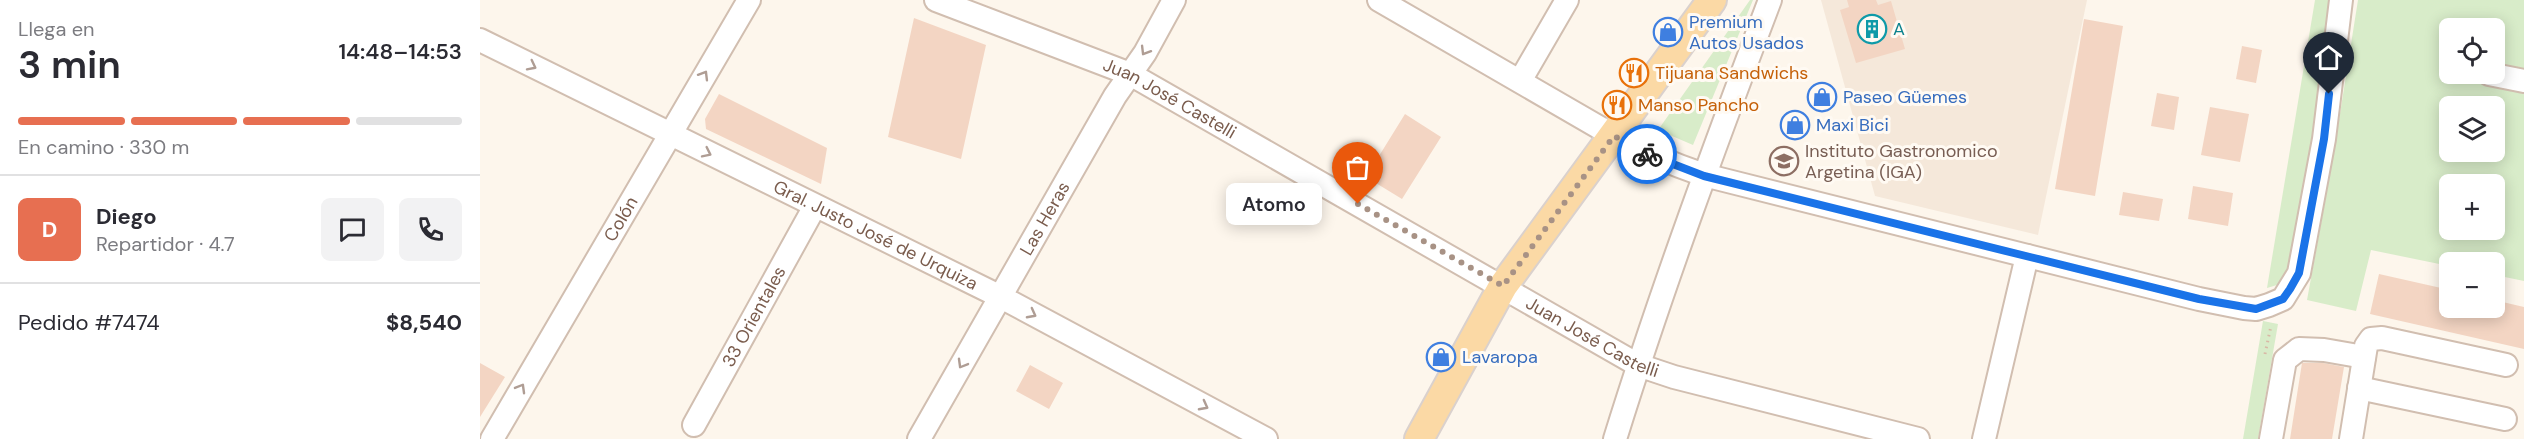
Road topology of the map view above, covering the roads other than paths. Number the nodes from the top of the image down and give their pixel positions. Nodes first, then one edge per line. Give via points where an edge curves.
1 (749, 0) edge
2 (936, 0) edge
3 (1174, 0) edge
4 (1568, 0) edge
5 (1712, 0) edge
6 (1770, 0) edge
7 (2341, 0) edge
8 (1394, 4) edge
9 (983, 8) edge
10 (480, 40) edge
11 (1130, 74) junction
12 (2505, 77) edge
13 (1520, 81) junction
14 (2524, 81) edge
15 (669, 135) junction
16 (1614, 136) junction
17 (1704, 176) junction
18 (815, 206) junction
19 (2027, 256) junction
20 (1503, 286) junction
21 (1001, 297) junction
22 (2364, 357) junction
23 (1638, 365) junction
24 (2506, 365) dead end
25 (2359, 388) junction
26 (2505, 419) dead end
27 (694, 425) dead end
28 (492, 439) edge
29 (919, 439) edge
30 (1266, 439) edge
31 (1419, 439) edge
32 (1615, 439) edge
33 (1918, 439) edge
34 (1984, 439) edge
35 (2271, 439) edge
36 (2351, 439) edge

15 -> 1 street, Colón
2 - 9 street, Juan José Castelli
3 -> 11 street, Las Heras
4 - 13 street
5 - 16 main road
6 - 17 street
7 - 19 street via 2324,139 2299,273 2283,299 2256,309 2244,308
8 - 13 street
9 - 11 street, Juan José Castelli
10 -> 15 street, Gral. Justo José de Urquiza
11 - 20 street, Juan José Castelli
11 - 21 street, Las Heras
12 - 14 street
13 - 16 street
15 -> 18 street, Gral. Justo José de Urquiza
28 -> 15 street, Colón
16 - 17 street
16 - 20 main road
17 - 19 street
17 - 23 street
18 - 21 street, Gral. Justo José de Urquiza
18 - 27 street, 33 Orientales
19 - 34 street
20 - 23 street, Juan José Castelli
20 - 31 main road
21 -> 29 street, Las Heras
21 -> 30 street, Gral. Justo José de Urquiza
22 - 24 street via 2371,339 2382,338
22 - 25 street
22 - 35 street via 2299,349 2285,360
23 - 32 street
23 - 33 street, Juan José Castelli
25 - 26 street
25 - 36 street

